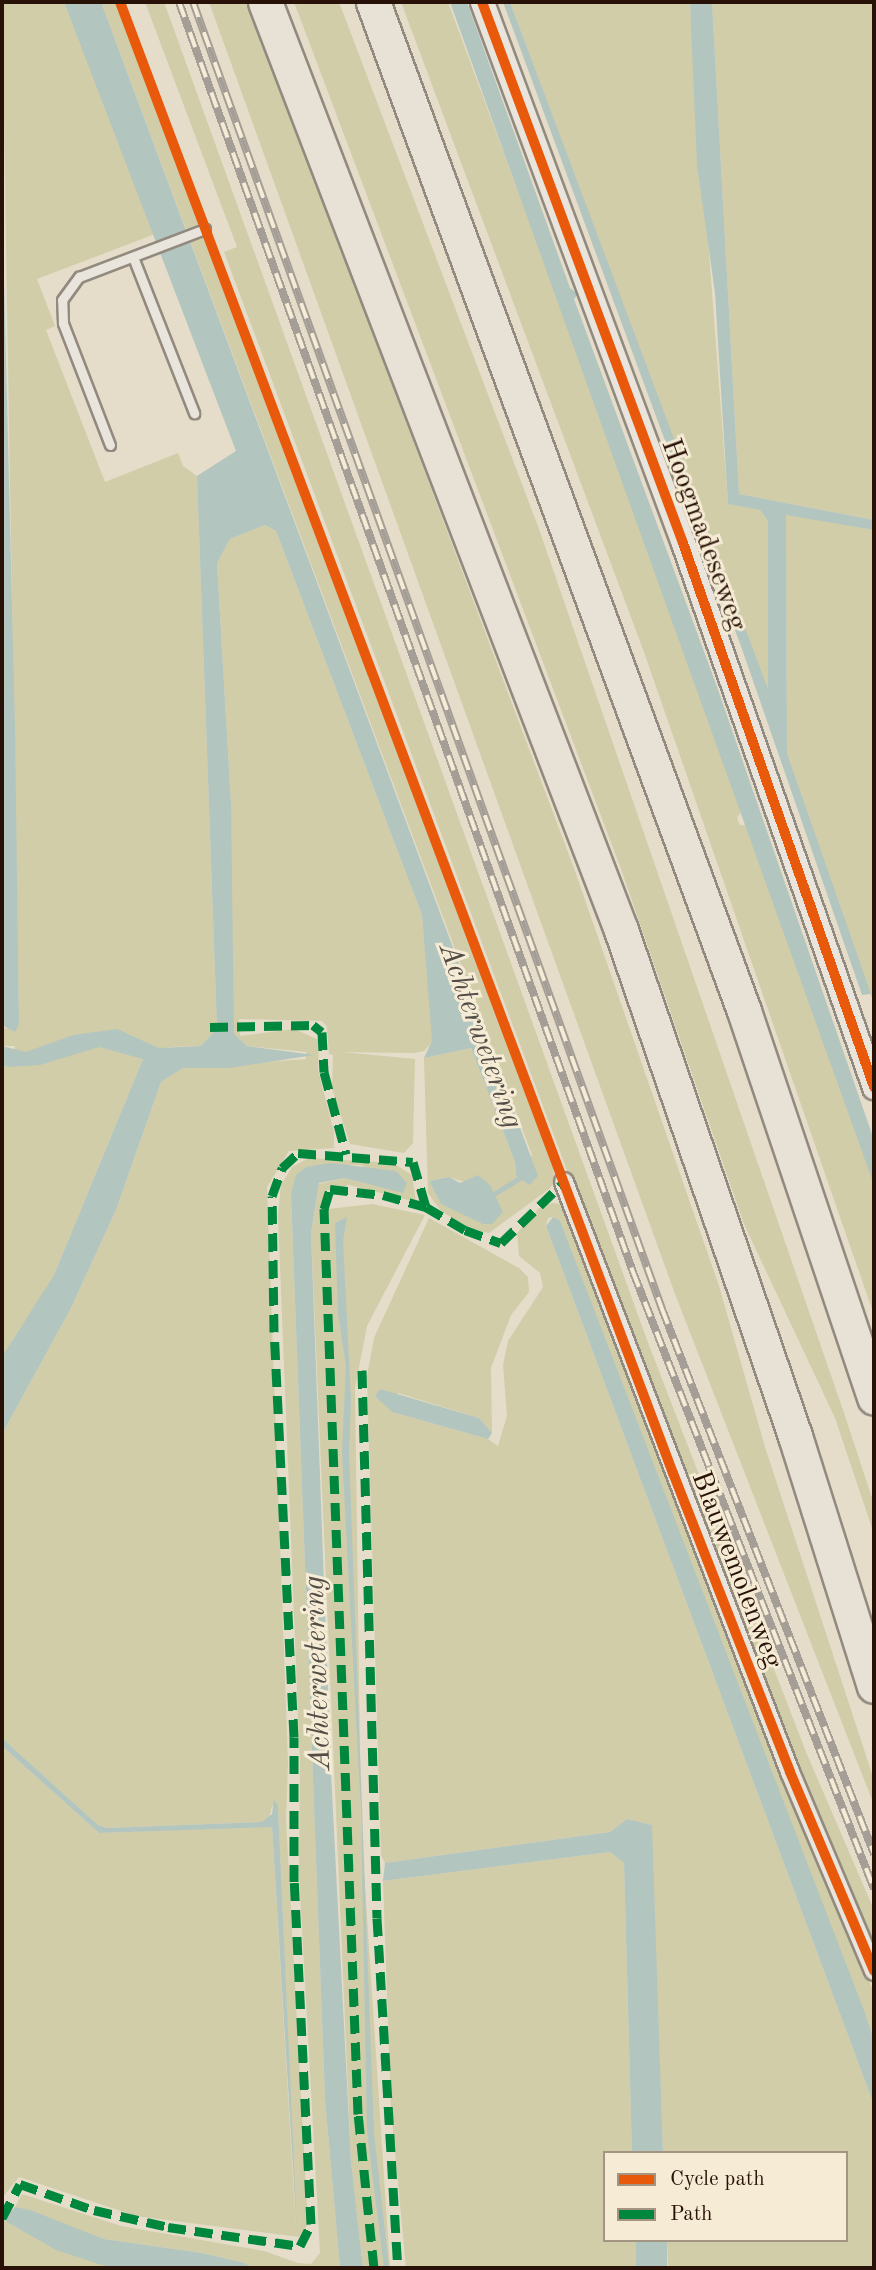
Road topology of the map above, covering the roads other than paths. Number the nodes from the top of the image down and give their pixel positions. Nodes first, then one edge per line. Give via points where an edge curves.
1 (265, 2) edge
2 (373, 2) edge
3 (482, 2) edge
4 (205, 229) dead end
5 (132, 257) junction
6 (194, 413) dead end
7 (110, 445) dead end
8 (874, 1087) edge
9 (564, 1182) dead end
10 (874, 1398) edge
11 (874, 1686) edge
12 (874, 1971) edge

1 - 11 highway via 621,930 795,1436
2 - 10 highway via 744,1011
3 - 8 street, Hoogmadeseweg via 683,543
4 - 5 lane
5 - 6 lane
5 - 7 lane via 79,277 62,300 63,323
9 - 12 street, Blauwemolenweg via 790,1772

